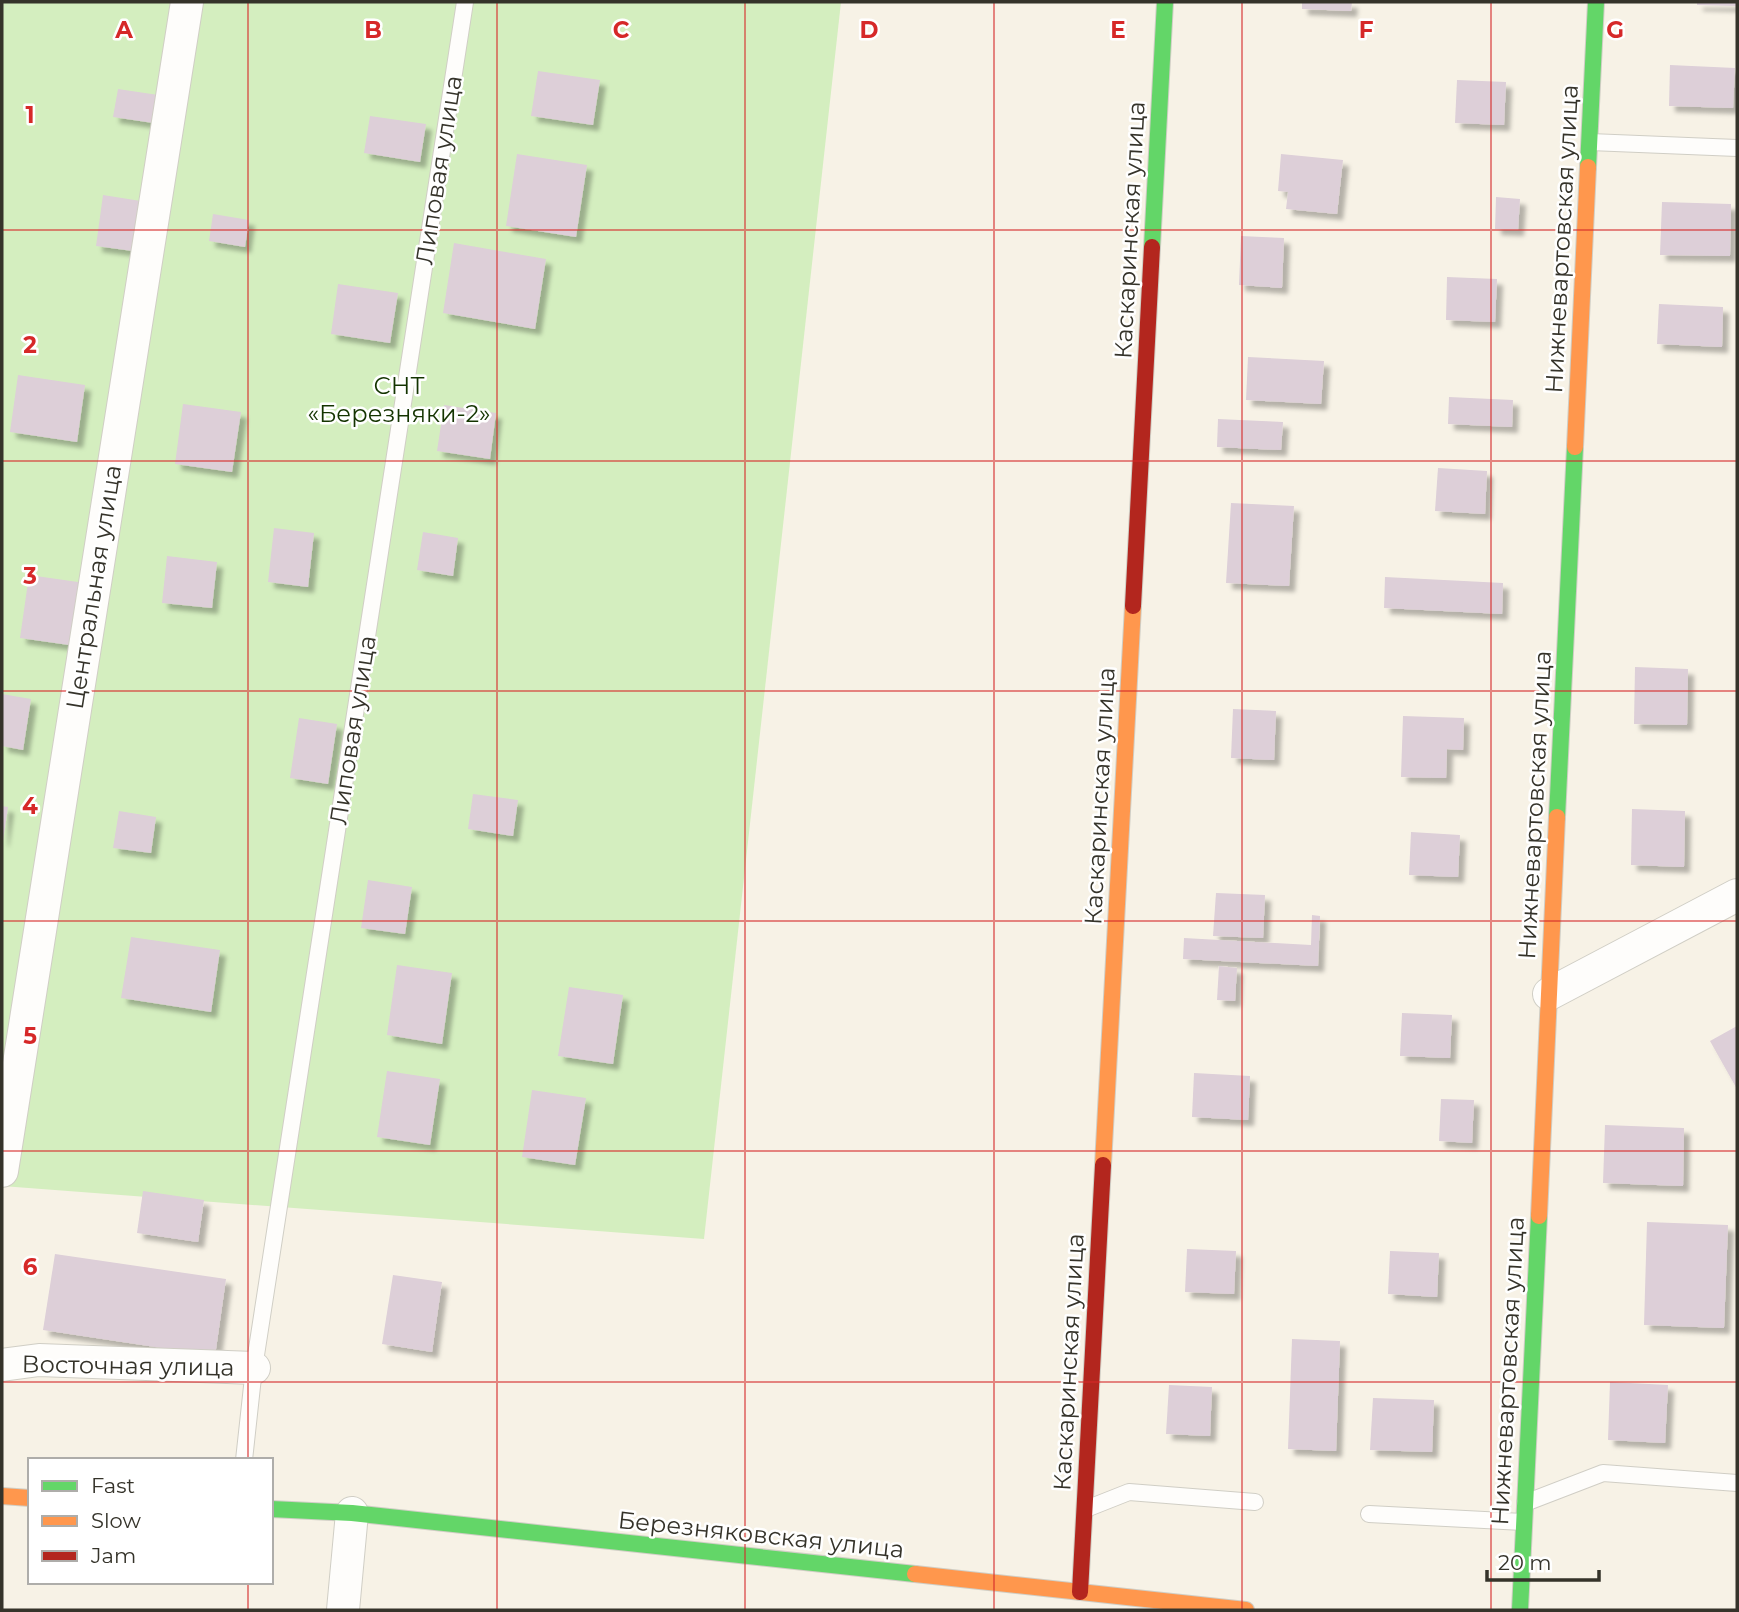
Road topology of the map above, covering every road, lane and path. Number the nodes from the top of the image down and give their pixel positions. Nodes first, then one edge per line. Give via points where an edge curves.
1 (187, 2) edge
2 (465, 2) edge
3 (1166, 2) edge
4 (1596, 2) edge
5 (1590, 142) junction
6 (1737, 148) edge
7 (1737, 895) edge
8 (1549, 994) junction
9 (2, 1171) edge
10 (2, 1365) edge
11 (254, 1368) junction
12 (244, 1458) edge
13 (1737, 1483) edge
14 (2, 1496) edge
15 (28, 1498) edge
16 (1255, 1502) dead end
17 (1525, 1503) junction
18 (273, 1509) edge
19 (1084, 1510) junction
20 (352, 1513) junction
21 (1369, 1514) dead end
22 (1523, 1522) junction
23 (1080, 1592) junction
24 (343, 1610) edge
25 (1246, 1610) edge
26 (1520, 1610) edge

1 - 9 street, Центральная улица
2 - 11 lane, Липовая улица
3 - 19 street, Каскаринская улица
4 - 5 street, Нижневартовская улица
5 - 6 lane
5 - 8 street, Нижневартовская улица
7 - 8 street
8 - 17 street, Нижневартовская улица
10 - 11 street, Восточная улица via 39,1360
11 - 12 lane, Липовая улица
13 - 17 lane via 1602,1473
14 - 15 street
16 - 19 lane via 1129,1492
17 - 22 street, Нижневартовская улица
18 - 20 street, Березняковская улица
19 - 23 street, Каскаринская улица
20 - 23 street, Березняковская улица
20 - 24 street
21 - 22 lane
22 - 26 street, Нижневартовская улица
23 - 25 street, Березняковская улица

